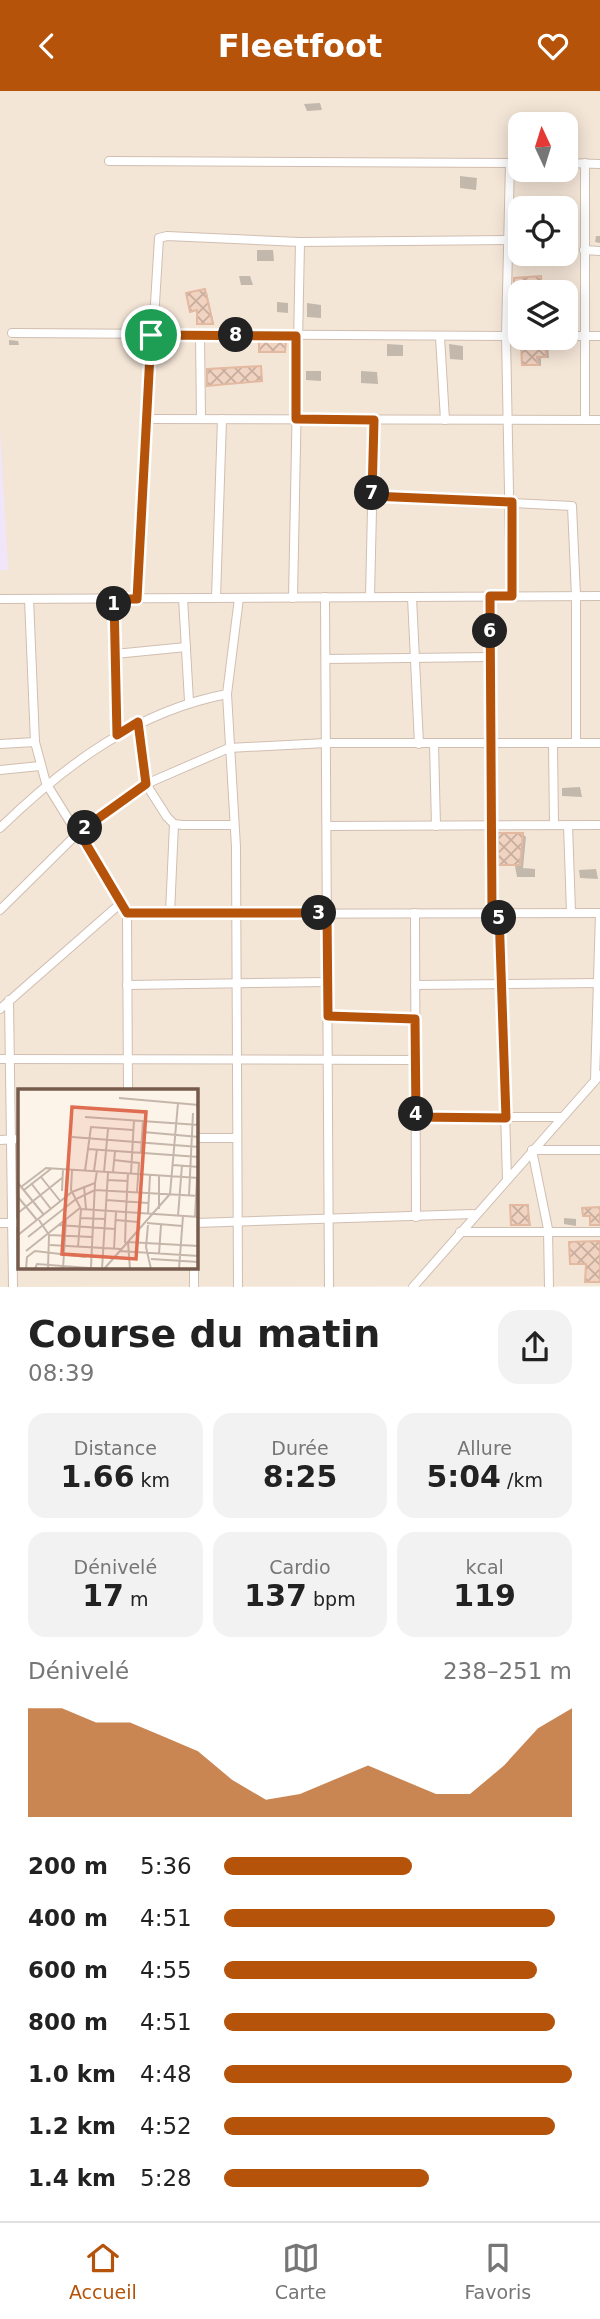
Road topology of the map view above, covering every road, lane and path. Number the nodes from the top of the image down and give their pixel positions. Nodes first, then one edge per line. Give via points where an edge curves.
1 (109, 161) dead end
2 (508, 163) edge
3 (578, 163) edge
4 (585, 163) junction
5 (600, 163) edge
6 (508, 240) edge
7 (300, 242) junction
8 (584, 250) junction
9 (600, 251) edge
10 (508, 266) edge
11 (12, 333) dead end
12 (151, 335) junction
13 (200, 335) junction
14 (296, 336) junction
15 (506, 336) junction
16 (578, 336) edge
17 (584, 336) junction
18 (600, 336) edge
19 (440, 337) junction
20 (147, 419) junction
21 (201, 419) junction
22 (222, 419) junction
23 (296, 419) junction
24 (374, 420) junction
25 (444, 420) junction
26 (585, 420) junction
27 (600, 420) edge
28 (508, 422) junction
29 (372, 496) junction
30 (512, 502) junction
31 (490, 596) junction
32 (512, 596) junction
33 (576, 596) junction
34 (600, 596) edge
35 (325, 597) junction
36 (370, 597) junction
37 (412, 597) junction
38 (183, 598) junction
39 (216, 598) junction
40 (239, 598) junction
41 (293, 598) junction
42 (0, 599) edge
43 (29, 599) junction
44 (114, 599) junction
45 (137, 599) junction
46 (186, 647) junction
47 (115, 654) junction
48 (416, 657) junction
49 (491, 657) junction
50 (326, 659) junction
51 (227, 694) junction
52 (189, 701) junction
53 (138, 722) junction
54 (117, 735) junction
55 (35, 742) junction
56 (326, 743) junction
57 (576, 743) junction
58 (600, 743) edge
59 (0, 744) edge
60 (419, 744) junction
61 (434, 744) junction
62 (489, 744) junction
63 (553, 744) junction
64 (229, 748) junction
65 (40, 765) junction
66 (0, 770) edge
67 (46, 783) junction
68 (146, 784) junction
69 (174, 824) junction
70 (234, 825) junction
71 (436, 825) junction
72 (492, 825) junction
73 (554, 825) junction
74 (568, 825) junction
75 (600, 825) edge
76 (327, 826) junction
77 (0, 828) edge
78 (79, 832) junction
79 (121, 903) junction
80 (0, 910) edge
81 (495, 912) junction
82 (571, 912) junction
83 (600, 912) edge
84 (127, 913) junction
85 (170, 913) junction
86 (236, 913) junction
87 (327, 913) junction
88 (415, 913) junction
89 (327, 982) junction
90 (598, 983) junction
91 (502, 984) junction
92 (127, 985) junction
93 (236, 985) junction
94 (415, 985) junction
95 (9, 1000) junction
96 (0, 1009) edge
97 (328, 1016) junction
98 (415, 1019) junction
99 (237, 1057) junction
100 (128, 1058) junction
101 (0, 1059) edge
102 (10, 1059) junction
103 (328, 1059) junction
104 (416, 1060) junction
105 (598, 1077) edge
106 (128, 1089) edge
107 (416, 1117) junction
108 (561, 1117) junction
109 (506, 1118) junction
110 (198, 1138) edge
111 (237, 1138) junction
112 (16, 1139) edge
113 (0, 1140) edge
114 (532, 1150) junction
115 (600, 1150) edge
116 (507, 1179) junction
117 (473, 1214) junction
118 (416, 1217) junction
119 (328, 1221) junction
120 (0, 1223) edge
121 (16, 1223) edge
122 (198, 1223) edge
123 (237, 1224) junction
124 (548, 1230) junction
125 (460, 1232) junction
126 (600, 1232) edge
127 (13, 1286) edge
128 (238, 1286) edge
129 (329, 1286) edge
130 (413, 1286) edge
131 (550, 1286) edge

1 - 2 street
3 - 4 street
4 - 5 street
4 - 8 street
6 - 7 street
7 - 12 street via 159,238
7 - 14 street
8 - 9 street
8 - 17 street
10 - 15 street
11 - 12 street
12 - 13 street
12 - 20 street
13 - 14 street
13 - 21 street
14 - 19 street
14 - 23 street
15 - 19 street
15 - 28 street
16 - 17 street
17 - 18 street
17 - 26 street
19 - 25 street
20 - 21 street
20 - 45 street
21 - 22 street
22 - 23 street
22 - 39 street
23 - 24 street
23 - 41 street
24 - 25 street
24 - 29 street
25 - 28 street
26 - 27 street
26 - 28 street
28 - 30 street
29 - 30 street
29 - 36 street
30 - 32 street
30 - 33 street via 572,506
31 - 32 street
31 - 37 street
31 - 49 street
32 - 33 street
33 - 34 street
33 - 57 street
35 - 36 street
35 - 41 street
35 - 50 street
36 - 37 street
37 - 48 street
38 - 39 street
38 - 45 street
38 - 46 street
39 - 40 street
40 - 41 street
40 - 51 street
42 - 43 street
43 - 44 street
43 - 55 street
44 - 45 street
44 - 47 street
46 - 47 street
46 - 52 street
47 - 54 street
48 - 49 street
48 - 50 street
48 - 60 street
49 - 62 street
50 - 56 street
51 - 52 street
51 - 64 street
52 - 53 street
53 - 54 street
53 - 68 street
54 - 67 street
55 - 59 street
55 - 65 street
56 - 60 street
56 - 64 street
56 - 76 street
57 - 58 street
57 - 63 street
60 - 61 street
61 - 62 street
61 - 71 street
62 - 63 street
62 - 72 street
63 - 73 street
64 - 68 street
64 - 70 street
65 - 66 street
65 - 67 street
67 - 77 street
67 - 78 street
68 - 69 street
68 - 78 street
69 - 70 street
69 - 85 street
70 - 86 street
71 - 72 street
71 - 76 street
72 - 73 street
72 - 81 street
73 - 74 street
74 - 75 street
74 - 82 street
76 - 87 street
78 - 79 street
78 - 80 street
79 - 84 street
79 - 95 street
81 - 82 street
81 - 88 street
81 - 91 street
82 - 83 street
83 - 90 street
84 - 85 street
84 - 92 street
85 - 86 street
86 - 87 street
86 - 93 street
87 - 88 street
87 - 89 street
88 - 94 street
89 - 93 street
89 - 97 street
90 - 91 street
90 - 105 street
91 - 94 street
91 - 109 street
92 - 93 street
92 - 100 street
93 - 99 street
94 - 98 street
95 - 96 street
95 - 102 street
97 - 98 street
97 - 103 street
98 - 104 street
99 - 100 street
99 - 103 street
99 - 111 street
100 - 102 street
100 - 106 street
101 - 102 street
102 - 112 street
103 - 104 street
103 - 119 street
104 - 107 street
105 - 108 street
107 - 109 street
107 - 118 street
108 - 109 street
108 - 114 street
109 - 116 street
110 - 111 street
111 - 123 street
112 - 113 street
112 - 121 street
114 - 115 street
114 - 116 street
114 - 124 street
116 - 117 street
117 - 118 street
117 - 125 street
118 - 119 street
119 - 123 street
119 - 129 street
120 - 121 street
121 - 127 street
122 - 123 street
123 - 128 street
124 - 125 street
124 - 126 street
124 - 131 street
125 - 130 street

